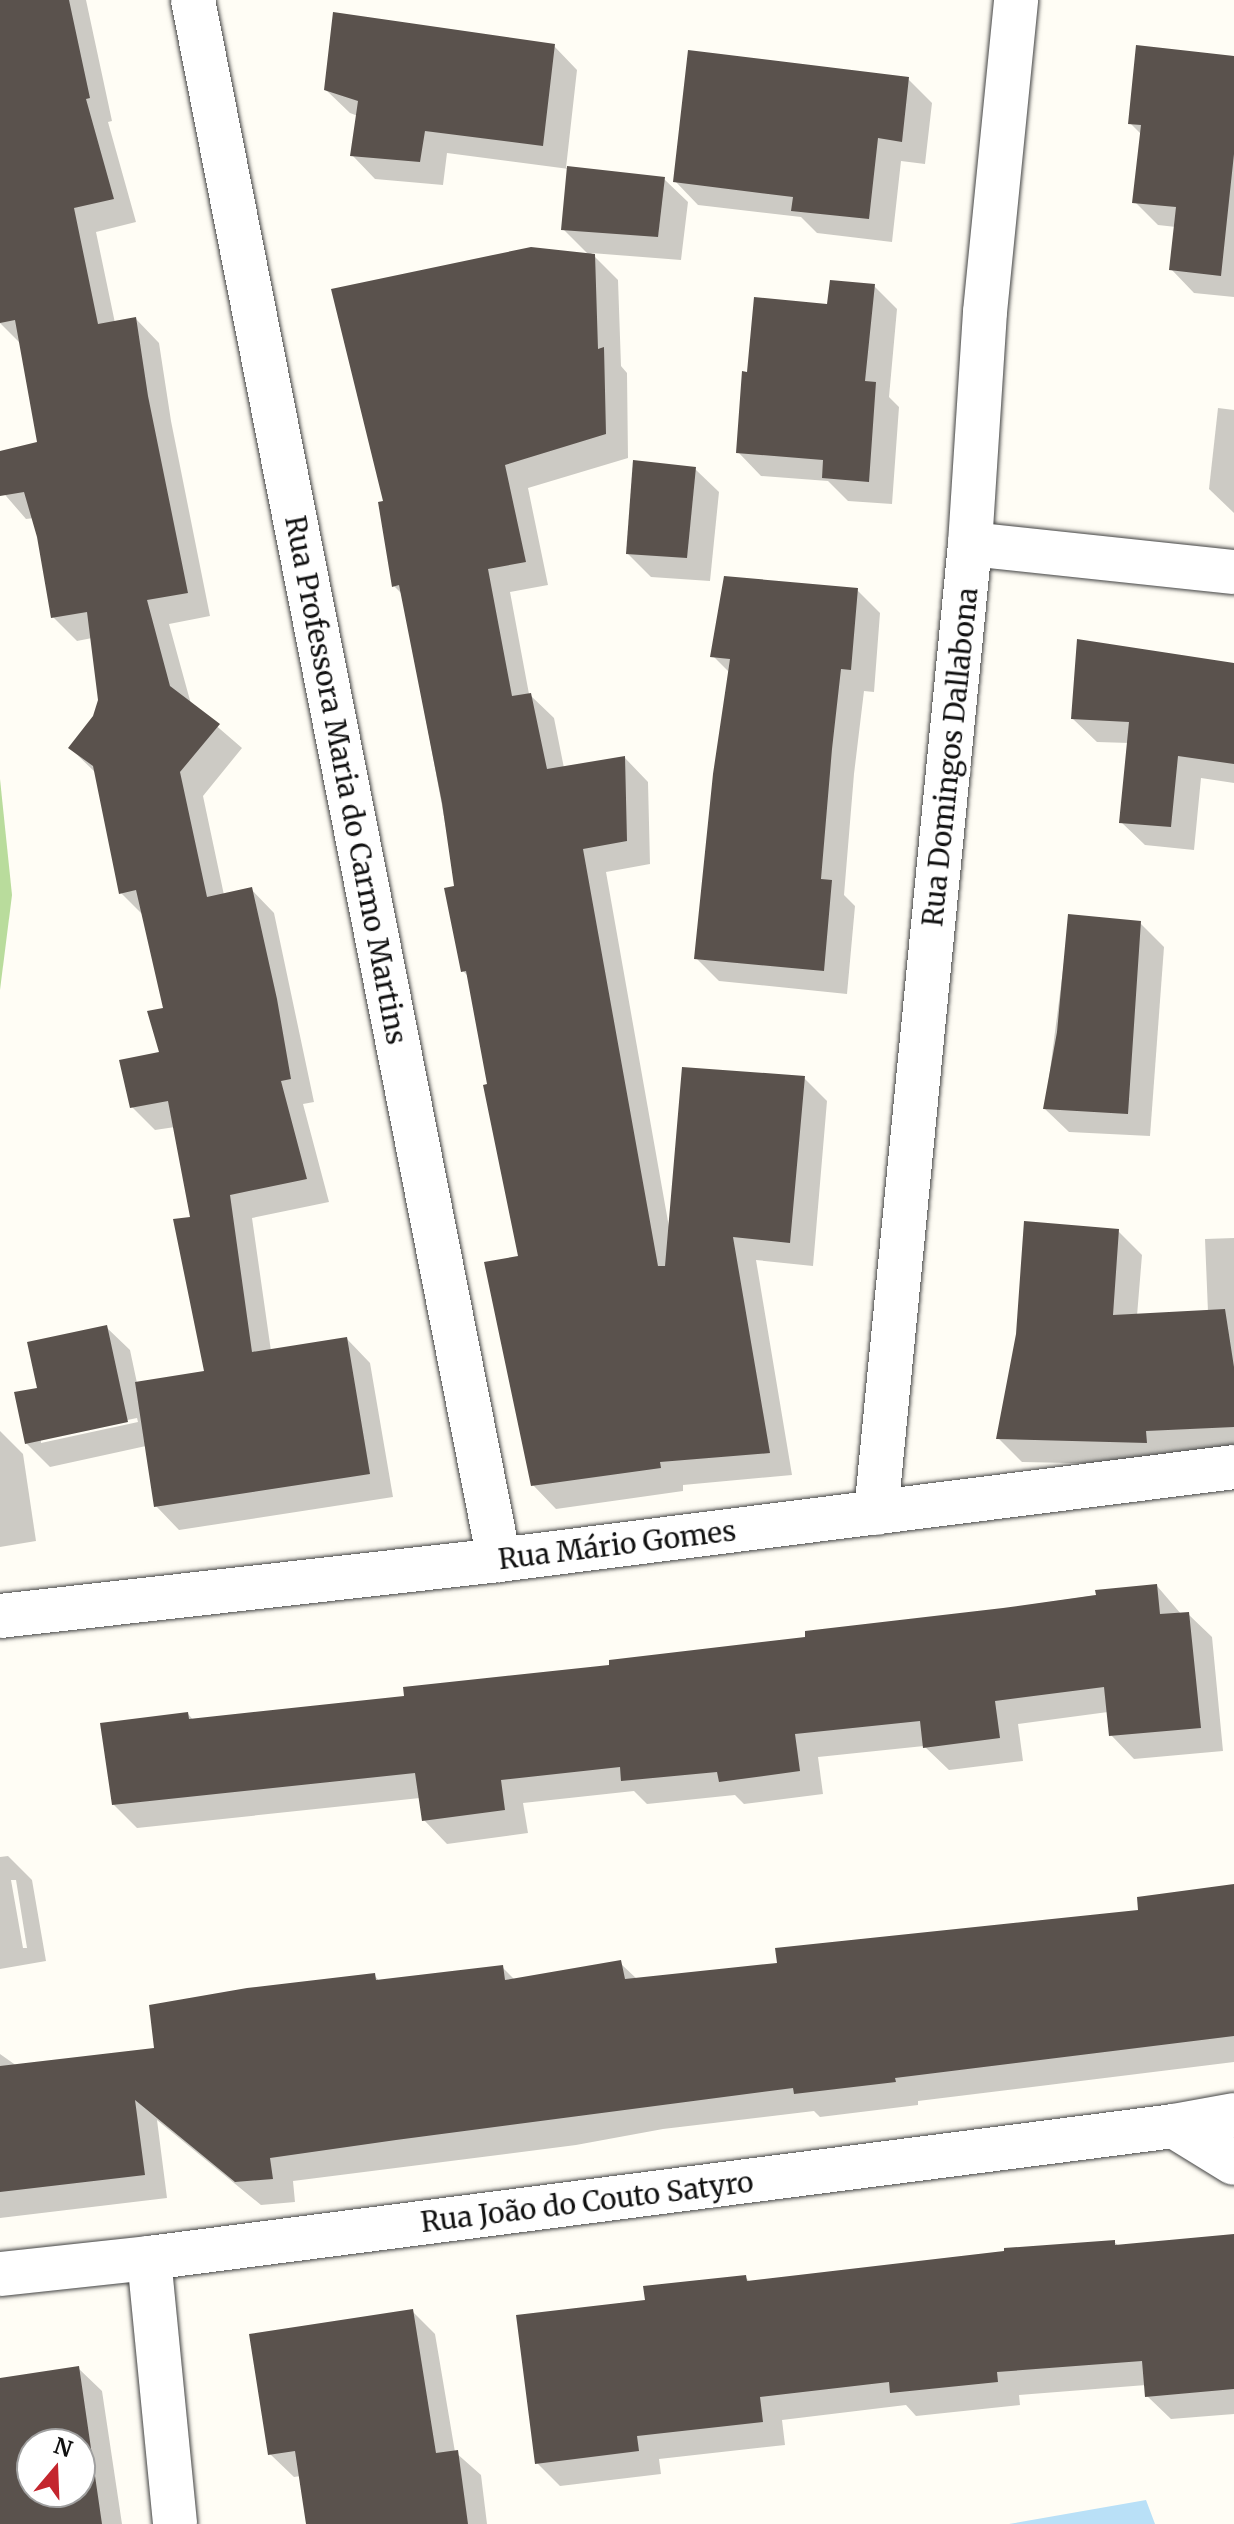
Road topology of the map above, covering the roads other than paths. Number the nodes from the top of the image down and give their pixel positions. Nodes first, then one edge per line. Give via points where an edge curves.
1 (193, 0) edge
2 (1016, 0) edge
3 (970, 544) junction
4 (1234, 572) edge
5 (1234, 1467) edge
6 (876, 1513) junction
7 (499, 1560) junction
8 (0, 1616) edge
9 (1234, 2115) edge
10 (1174, 2126) junction
11 (1234, 2163) edge
12 (149, 2258) junction
13 (0, 2274) edge
14 (175, 2524) edge

1 - 7 street, Rua Professora Maria do Carmo Martins
2 - 3 street, Rua Domingos Dallabona via 985,312
3 - 4 street
3 - 6 street, Rua Domingos Dallabona
5 - 6 street, Rua Mário Gomes
6 - 7 street, Rua Mário Gomes
7 - 8 street, Rua Mário Gomes
9 - 10 street, Rua João do Couto Satyro
10 - 11 street
10 - 12 street, Rua João do Couto Satyro
12 - 13 street, Rua João do Couto Satyro
12 - 14 street

